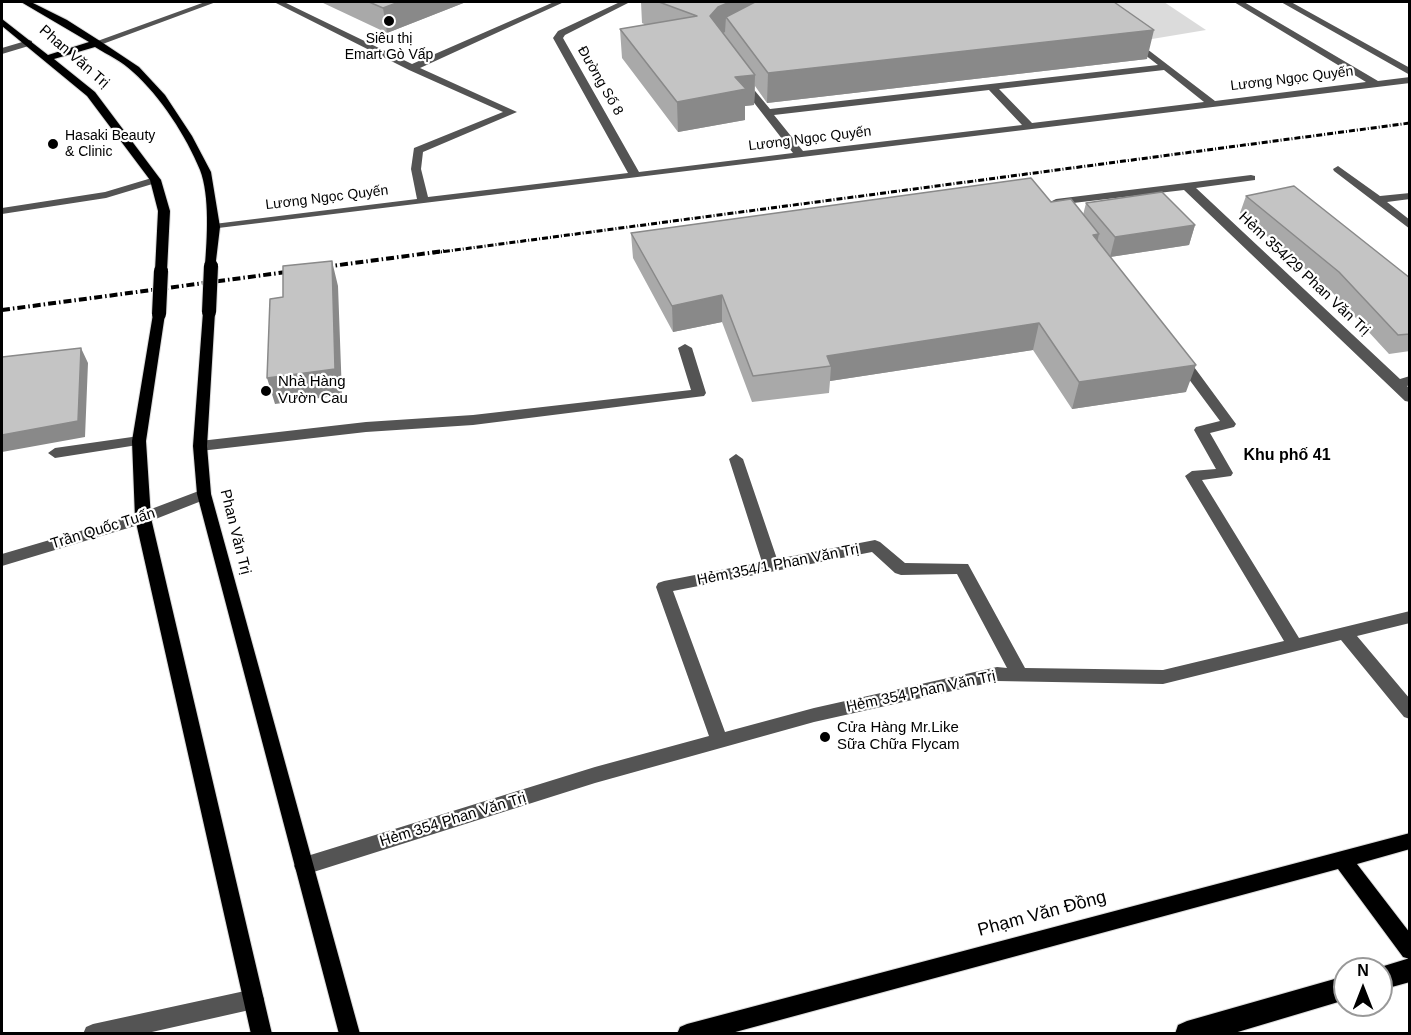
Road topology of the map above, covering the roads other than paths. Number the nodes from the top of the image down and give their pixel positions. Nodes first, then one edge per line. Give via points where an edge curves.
1 (25, 2) edge
2 (212, 2) edge
3 (278, 2) edge
4 (560, 2) edge
5 (626, 2) edge
6 (1238, 2) edge
7 (1286, 2) edge
8 (2, 22) edge
9 (1122, 34) edge
10 (29, 43) junction
11 (97, 43) junction
12 (2, 51) edge
13 (48, 58) junction
14 (1167, 67) junction
15 (412, 68) junction
16 (1410, 72) edge
17 (740, 77) edge
18 (1410, 80) edge
19 (1376, 84) junction
20 (991, 87) junction
21 (1213, 104) junction
22 (766, 113) junction
23 (1030, 127) junction
24 (800, 155) junction
25 (1338, 169) dead end
26 (635, 175) junction
27 (1251, 178) dead end
28 (155, 180) junction
29 (1188, 187) junction
30 (1410, 196) edge
31 (1378, 200) junction
32 (423, 201) junction
33 (2, 211) edge
34 (1064, 212) edge
35 (1410, 226) edge
36 (213, 227) junction
37 (685, 348) dead end
38 (1175, 351) edge
39 (1404, 383) edge
40 (1410, 398) edge
41 (139, 441) junction
42 (200, 446) junction
43 (55, 453) dead end
44 (736, 459) dead end
45 (204, 494) junction
46 (143, 518) junction
47 (2, 560) edge
48 (771, 566) junction
49 (1410, 617) edge
50 (1345, 633) junction
51 (1295, 645) junction
52 (1020, 675) junction
53 (1410, 712) edge
54 (720, 741) junction
55 (1410, 841) edge
56 (1342, 859) junction
57 (304, 866) junction
58 (1410, 950) edge
59 (1410, 970) edge
60 (1393, 975) edge
61 (1333, 991) edge
62 (254, 999) junction
63 (93, 1034) edge
64 (262, 1034) edge
65 (350, 1034) edge
66 (687, 1034) edge
67 (1187, 1034) edge

1 - 11 main road, Phan Văn Trị
2 - 11 street
3 - 15 street
4 - 15 street
5 - 26 street, Đường Số 8 via 561,33 558,38
6 - 19 street
7 - 16 street
8 - 10 main road, Phan Văn Trị
9 - 14 street
10 - 12 street
10 - 13 main road, Phan Văn Trị
11 - 13 main road
11 - 36 main road, Phan Văn Trị via 136,69 187,136 206,172
13 - 28 main road, Phan Văn Trị via 91,93
14 - 20 street
14 - 21 street
15 - 32 street via 512,112 418,150 416,169
17 - 22 street
18 - 19 street, Lương Ngọc Quyến
19 - 21 street, Lương Ngọc Quyến
20 - 22 street
20 - 23 street
21 - 23 street, Lương Ngọc Quyến
22 - 24 street
23 - 24 street, Lương Ngọc Quyến
24 - 26 street, Lương Ngọc Quyến
25 - 31 street
26 - 32 street, Lương Ngọc Quyến
27 - 29 street
28 - 33 street via 106,195
28 - 41 main road, Phan Văn Trị, bridge via 164,212 159,314
29 - 34 street via 1056,202
29 - 39 street, Hẻm 354/29 Phan Văn Trị
30 - 31 street
31 - 35 street
32 - 36 street, Lương Ngọc Quyến
36 - 42 main road, Phan Văn Trị, bridge
37 - 42 street via 699,393 507,417 366,427
38 - 51 street via 1229,424 1201,430 1226,473 1192,476
39 - 40 street, Hẻm 354/29 Phan Văn Trị
41 - 43 street
41 - 46 main road, Phan Văn Trị
42 - 45 main road, Phan Văn Trị
44 - 48 street
45 - 46 street, Trần Quốc Tuấn
45 - 57 main road, Phan Văn Trị
46 - 47 street, Trần Quốc Tuấn
46 - 62 main road, Phan Văn Trị
48 - 52 street, Hẻm 354/1 Phan Văn Trị via 875,546 901,569 962,568
48 - 54 street, Hẻm 354/1 Phan Văn Trị via 664,587
49 - 50 street, Hẻm 354 Phan Văn Trị
50 - 51 street, Hẻm 354 Phan Văn Trị
50 - 53 street
51 - 52 street, Hẻm 354 Phan Văn Trị via 1163,677
52 - 54 street, Hẻm 354 Phan Văn Trị via 997,674
54 - 57 street, Hẻm 354 Phan Văn Trị via 595,775
55 - 56 main road, Phạm Văn Đồng
56 - 58 main road
56 - 66 main road, Phạm Văn Đồng
57 - 65 main road, Phan Văn Trị
59 - 60 highway
61 - 67 highway
62 - 63 street
62 - 64 main road, Phan Văn Trị

